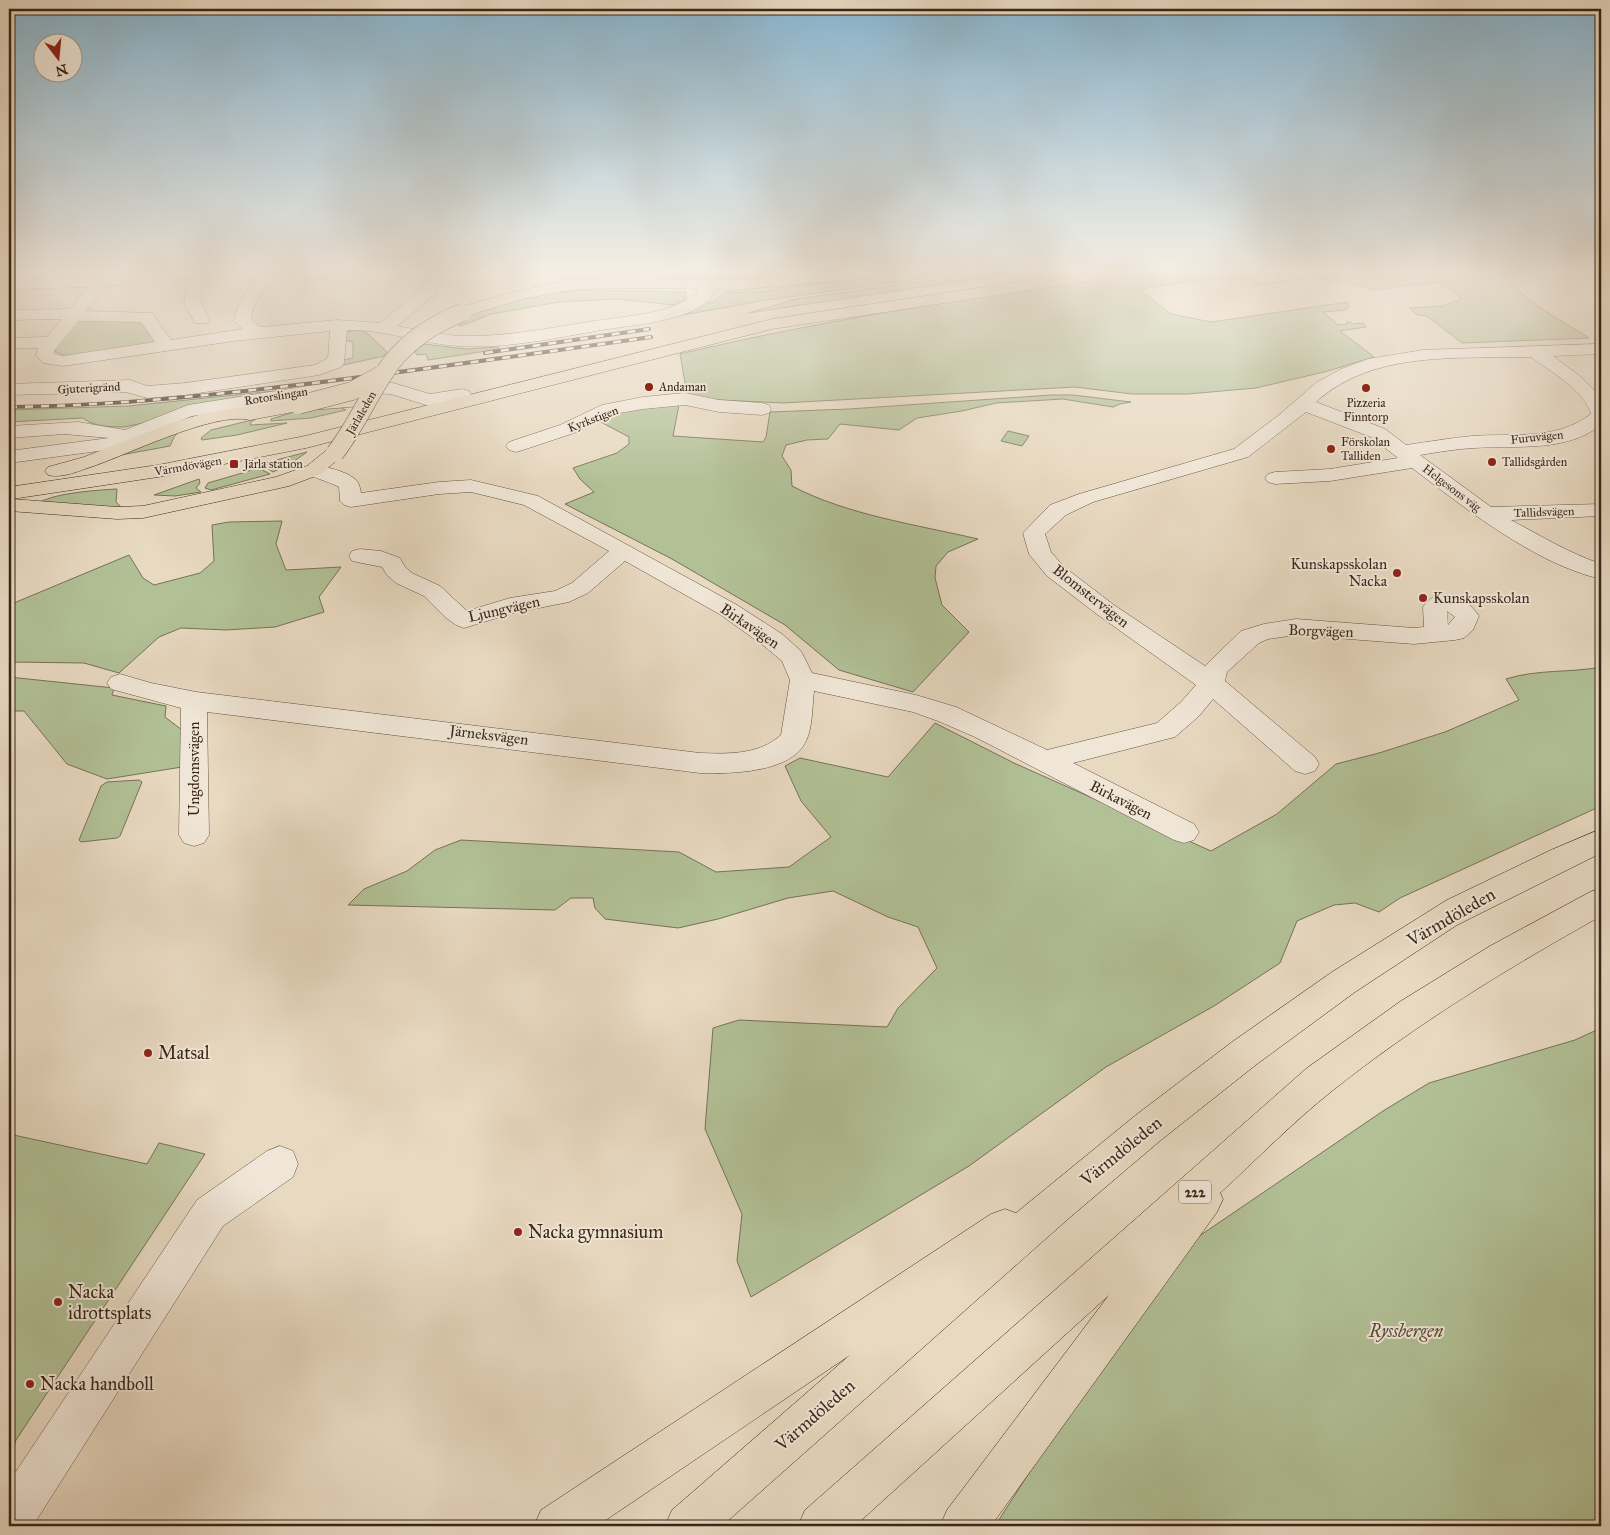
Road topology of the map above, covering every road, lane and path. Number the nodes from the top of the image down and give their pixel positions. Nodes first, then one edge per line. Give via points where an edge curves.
1 (52, 342) joint
2 (164, 342) edge
3 (192, 342) edge
4 (336, 342) edge
5 (411, 342) edge
6 (701, 342) edge
7 (9, 343) edge
8 (167, 346) junction
9 (1601, 350) edge
10 (1535, 351) junction
11 (135, 369) junction
12 (384, 372) junction
13 (568, 375) junction
14 (9, 390) edge
15 (462, 395) junction
16 (368, 401) junction
17 (1303, 404) junction
18 (298, 405) junction
19 (762, 409) dead end
20 (269, 410) junction
21 (9, 432) edge
22 (128, 437) junction
23 (516, 446) dead end
24 (193, 455) junction
25 (1410, 456) junction
26 (9, 457) edge
27 (314, 470) junction
28 (148, 473) junction
29 (1275, 478) dead end
30 (9, 480) edge
31 (9, 486) edge
32 (9, 493) edge
33 (228, 495) junction
34 (9, 505) edge
35 (1601, 510) edge
36 (1486, 514) junction
37 (624, 550) junction
38 (360, 556) dead end
39 (1601, 572) edge
40 (1436, 634) dead end
41 (804, 680) junction
42 (120, 683) dead end
43 (1211, 683) junction
44 (194, 702) junction
45 (1044, 761) junction
46 (1305, 764) dead end
47 (1184, 832) dead end
48 (194, 835) dead end
49 (1601, 840) edge
50 (1601, 901) edge
51 (1127, 1146) junction
52 (1236, 1155) junction
53 (280, 1164) dead end
54 (9, 1519) edge
55 (557, 1526) edge
56 (688, 1526) edge
57 (821, 1526) edge
58 (963, 1526) edge

1 - 7 street
1 - 11 street via 45,350 49,359
2 - 8 street
3 - 8 street
4 - 11 street, Gjuterigränd via 335,363 319,370 156,391 136,390
5 - 12 main road, Järlaleden, bridge
6 - 13 main road, Värmdövägen
8 - 11 street
9 - 10 street
10 - 17 street via 1423,355 1382,361 1332,381
10 - 25 street, Furuvägen via 1598,404 1601,416 1594,423 1580,431 1554,438 1465,443
11 - 14 street, Gjuterigränd via 84,389
12 - 16 main road, Järlaleden, bridge
12 - 18 main road, bridge via 353,392
13 - 15 main road, Värmdövägen
13 - 28 main road, Värmdövägen via 298,444
15 - 22 street, Rotorslingan via 429,400 393,389 347,386 188,411
15 - 24 main road, Värmdövägen via 315,432
16 - 18 main road, bridge
16 - 27 main road, Järlaleden, bridge via 349,435
17 - 25 street, Helgesons väg via 1378,433
17 - 43 street, Blomstervägen via 1241,452 1086,498 1058,510 1034,533 1040,554 1055,571
18 - 20 main road
19 - 23 street, Kyrkstigen via 719,406 685,399 643,403 610,410
20 - 24 main road via 218,421 188,434 182,446
20 - 30 main road via 198,420 90,462
21 - 22 street via 89,428
22 - 26 street, Rotorslingan via 121,442
24 - 31 main road, Värmdövägen via 119,471
25 - 29 street, Furuvägen via 1330,475
25 - 36 street, Helgesons väg
27 - 33 main road, Järlaleden via 282,482
27 - 37 street, Birkavägen via 348,484 351,501 470,486 531,500
28 - 32 main road, Värmdövägen
28 - 33 main road via 129,486 126,500 156,505
33 - 34 main road via 143,512
35 - 36 street, Tallidsvägen
36 - 39 street, Helgesons väg via 1551,551
37 - 38 street, Ljungvägen via 580,588 561,597 510,606 464,620 432,591 404,578 392,563
37 - 41 street, Birkavägen via 729,610 773,640 792,657
40 - 43 street, Borgvägen via 1414,636 1296,627 1264,632 1250,637 1216,668
41 - 44 street, Järneksvägen via 794,738 788,746 769,756 722,763 700,763
41 - 45 street, Birkavägen via 916,704 947,714
42 - 44 street, Järneksvägen
43 - 45 street, Borgvägen via 1190,709 1166,730
43 - 46 street, Blomstervägen
44 - 48 street, Ungdomsvägen
45 - 47 street, Birkavägen
49 - 51 main road, Värmdöleden via 1448,915 1223,1069
50 - 52 main road, 222 via 1501,956 1412,1012 1320,1080
51 - 55 main road
51 - 56 main road, Värmdöleden via 1027,1227
52 - 57 main road, 222
52 - 58 main road
53 - 54 street via 210,1213

